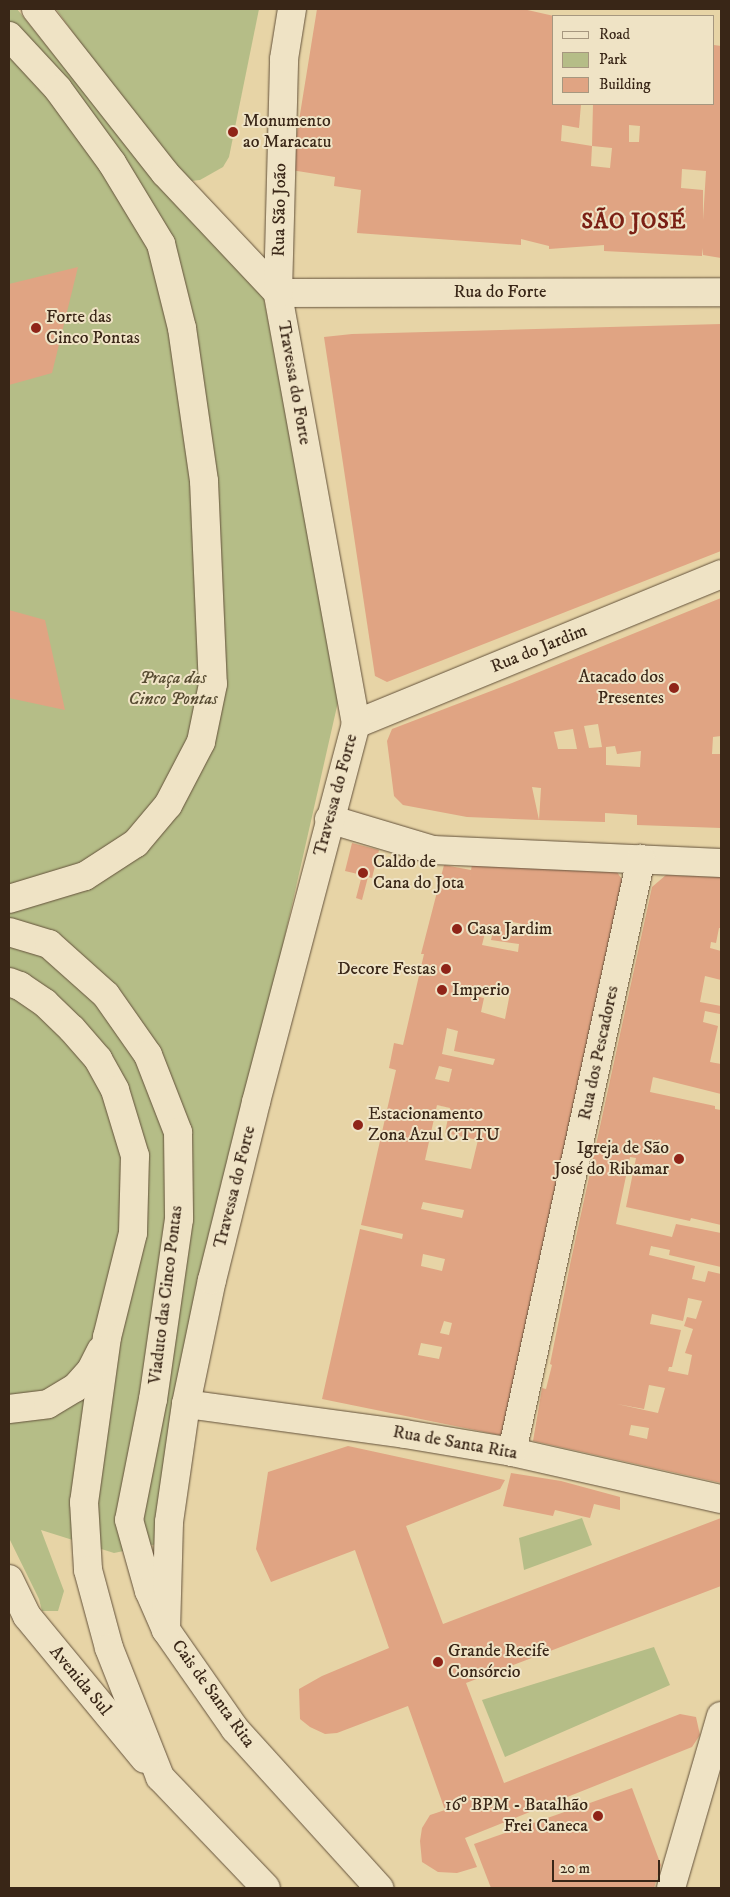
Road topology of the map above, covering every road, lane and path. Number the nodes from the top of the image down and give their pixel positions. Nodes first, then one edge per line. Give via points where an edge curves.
1 (36, 9) edge
2 (292, 9) edge
3 (9, 36) edge
4 (721, 292) edge
5 (278, 293) junction
6 (721, 574) edge
7 (356, 724) junction
8 (329, 819) junction
9 (641, 859) junction
10 (721, 863) edge
11 (9, 899) edge
12 (9, 932) edge
13 (9, 982) edge
14 (107, 1337) junction
15 (186, 1404) junction
16 (9, 1409) edge
17 (512, 1452) junction
18 (721, 1499) edge
19 (129, 1520) joint
20 (9, 1579) edge
21 (166, 1630) junction
22 (721, 1716) edge
23 (717, 1751) edge
24 (160, 1777) junction
25 (266, 1888) edge
26 (379, 1888) edge
27 (671, 1888) edge

1 - 5 street via 165,173
2 - 5 street, Rua São João via 284,60
3 - 11 street via 69,104 112,163 161,244 182,328 204,481 213,684 201,742 168,806 136,843 85,876
4 - 5 street, Rua do Forte
5 - 7 street, Travessa do Forte
6 - 7 street, Rua do Jardim
7 - 8 street, Travessa do Forte
8 - 9 street via 433,850
8 - 15 street, Travessa do Forte via 212,1280
9 - 10 street
9 - 17 street, Rua dos Pescadores
12 - 19 street, Viaduto das Cinco Pontas via 48,944 106,995 148,1055 178,1132 179,1219 153,1399
13 - 14 street via 45,1004 98,1058 115,1090 135,1156 133,1233
14 - 16 street via 91,1370 76,1388 48,1404
14 - 24 street via 84,1502 88,1570 109,1648
15 - 17 street, Rua de Santa Rita
15 - 21 street, Travessa do Forte via 169,1522
17 - 18 street, Rua de Santa Rita
19 - 21 street, Cais de Santa Rita via 149,1591
20 - 24 street, Avenida Sul via 27,1616
21 - 26 street, Cais de Santa Rita via 235,1729
22 - 23 street
23 - 27 street
24 - 25 street

